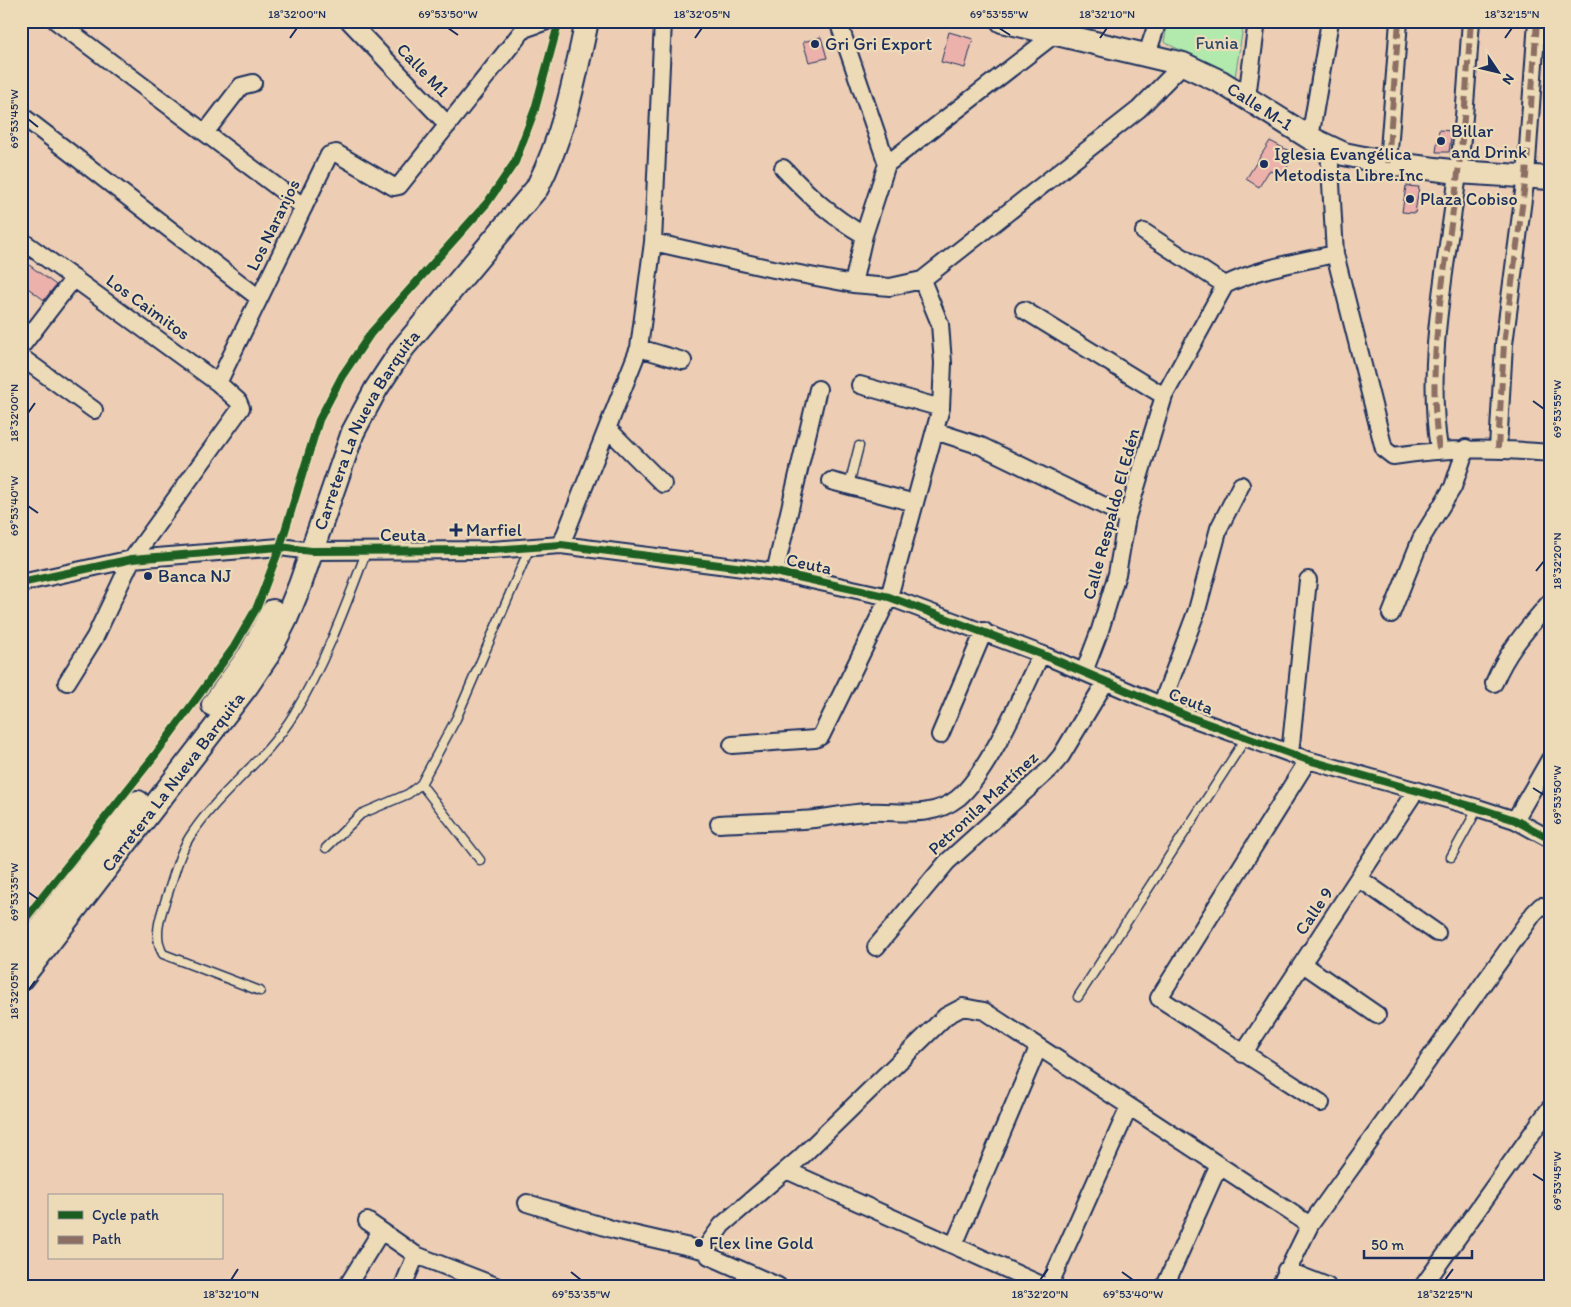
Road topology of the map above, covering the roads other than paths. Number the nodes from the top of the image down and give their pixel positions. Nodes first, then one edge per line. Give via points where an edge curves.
1 (56, 21) edge
2 (349, 21) edge
3 (547, 21) edge
4 (573, 21) edge
5 (587, 21) edge
6 (663, 21) edge
7 (838, 21) edge
8 (1002, 21) edge
9 (1158, 21) edge
10 (1257, 21) edge
11 (1330, 21) edge
12 (1399, 21) edge
13 (1471, 21) edge
14 (1537, 21) edge
15 (1055, 34) junction
16 (1147, 54) junction
17 (1183, 64) junction
18 (253, 83) dead end
19 (1247, 97) junction
20 (21, 115) edge
21 (448, 125) junction
22 (205, 134) junction
23 (1320, 143) junction
24 (1388, 163) junction
25 (886, 164) junction
26 (783, 168) dead end
27 (1458, 172) junction
28 (1526, 176) junction
29 (1550, 178) edge
30 (304, 207) junction
31 (1144, 232) dead end
32 (864, 235) junction
33 (21, 240) edge
34 (653, 242) junction
35 (1335, 254) junction
36 (74, 278) junction
37 (922, 280) junction
38 (853, 284) junction
39 (1225, 285) junction
40 (259, 298) junction
41 (1024, 310) dead end
42 (21, 347) edge
43 (639, 348) junction
44 (21, 357) edge
45 (683, 361) dead end
46 (218, 382) junction
47 (860, 385) dead end
48 (818, 389) dead end
49 (1164, 396) junction
50 (941, 408) junction
51 (94, 410) dead end
52 (608, 429) junction
53 (936, 430) junction
54 (859, 446) dead end
55 (1466, 448) junction
56 (1498, 448) junction
57 (1439, 449) junction
58 (1550, 453) edge
59 (831, 481) dead end
60 (663, 484) dead end
61 (849, 485) junction
62 (1240, 485) dead end
63 (915, 503) junction
64 (1127, 517) junction
65 (561, 545) junction
66 (530, 547) junction
67 (304, 550) junction
68 (367, 550) junction
69 (132, 559) junction
70 (776, 572) junction
71 (1308, 580) dead end
72 (21, 583) edge
73 (889, 597) junction
74 (1550, 602) edge
75 (1391, 614) dead end
76 (984, 631) junction
77 (1041, 654) junction
78 (1084, 672) junction
79 (1106, 681) junction
80 (67, 682) dead end
81 (1494, 683) dead end
82 (1161, 706) junction
83 (940, 735) dead end
84 (1246, 738) junction
85 (732, 745) dead end
86 (1290, 754) junction
87 (1550, 759) edge
88 (1308, 760) junction
89 (421, 784) junction
90 (1416, 790) junction
91 (1478, 808) junction
92 (1515, 820) junction
93 (719, 824) dead end
94 (1550, 838) edge
95 (326, 848) dead end
96 (1452, 857) dead end
97 (480, 860) dead end
98 (1360, 879) junction
99 (1550, 907) edge
100 (1437, 932) dead end
101 (876, 947) dead end
102 (21, 951) edge
103 (1303, 964) junction
104 (21, 979) edge
105 (260, 991) dead end
106 (1078, 997) dead end
107 (1377, 1015) dead end
108 (1038, 1048) junction
109 (1244, 1054) junction
110 (1321, 1103) dead end
111 (1129, 1107) junction
112 (1550, 1108) edge
113 (1218, 1166) junction
114 (786, 1170) junction
115 (527, 1203) dead end
116 (367, 1222) dead end
117 (1310, 1225) junction
118 (381, 1231) junction
119 (954, 1245) junction
120 (707, 1249) junction
121 (416, 1255) junction
122 (1286, 1270) junction
123 (348, 1283) dead end
124 (403, 1286) edge
125 (496, 1286) edge
126 (778, 1286) edge
127 (1044, 1286) edge
128 (1049, 1286) edge
129 (1166, 1286) edge
130 (1280, 1286) edge
131 (1327, 1286) edge
132 (1423, 1286) edge

1 - 22 street
2 - 21 street, Calle M1
3 - 21 street via 524,29
4 - 67 street, Carretera La Nueva Barquita via 556,102 528,174 393,340 361,389 335,442
5 - 67 street, Carretera La Nueva Barquita via 561,133 537,188 404,348 376,389 353,432
6 - 34 street
7 - 25 street
8 - 15 street, Calle M-1
9 - 16 street
10 - 19 street
11 - 23 street
12 - 24 street
13 - 27 street
14 - 28 street
15 - 16 street, Calle M-1
15 - 25 street
16 - 17 street, Calle M-1
17 - 19 street, Calle M-1
17 - 37 street via 1139,108
18 - 22 street via 241,86
19 - 23 street, Calle M-1
20 - 40 street
21 - 30 street, Los Naranjos via 397,187 332,153
22 - 30 street
23 - 24 street, Calle M-1 via 1344,154
23 - 35 street
24 - 27 street, Calle M-1
25 - 32 street
26 - 32 street via 820,207
27 - 28 street, Calle M-1
27 - 57 street via 1433,370
28 - 29 street, Calle M-1
28 - 56 street via 1504,344
30 - 40 street, Los Naranjos
31 - 39 street
32 - 38 street
33 - 36 street, Los Caimitos
34 - 38 street
34 - 43 street
35 - 39 street via 1278,267
35 - 57 street via 1384,449 1393,456
36 - 42 street
36 - 46 street, Los Caimitos
37 - 38 street via 890,287
37 - 50 street via 940,324 944,363
39 - 49 street, Calle Respaldo El Edén
40 - 46 street, Los Naranjos
41 - 49 street
43 - 45 street
43 - 52 street
44 - 51 street
46 - 69 street, Los Caimitos via 238,400 239,413
47 - 50 street
48 - 70 street
49 - 64 street, Calle Respaldo El Edén
50 - 53 street
52 - 60 street
52 - 65 street
53 - 63 street
53 - 64 street via 981,446
54 - 61 lane
55 - 56 street
55 - 57 street
55 - 75 street via 1453,487 1421,539
56 - 58 street
59 - 61 street
61 - 63 street
62 - 82 street via 1219,528 1197,610
63 - 73 street
64 - 78 street, Calle Respaldo El Edén via 1117,574
65 - 66 street, Ceuta
65 - 70 street, Ceuta
66 - 68 street, Ceuta
66 - 89 lane via 456,719
67 - 68 street, Ceuta
67 - 69 street, Ceuta via 280,547
67 - 102 street, Carretera La Nueva Barquita via 250,654 228,686
67 - 104 street, Carretera La Nueva Barquita via 286,618 268,656
68 - 105 lane via 333,636 295,712 279,738 192,832 161,912 157,937 162,954
69 - 72 street, Ceuta
69 - 80 street via 95,637
70 - 73 street, Ceuta
71 - 86 street
73 - 76 street, Ceuta
73 - 85 street via 821,736
74 - 81 street via 1511,648
76 - 77 street, Ceuta
76 - 83 street
77 - 78 street, Ceuta
77 - 93 street via 982,769 957,798 942,806 926,813 867,812 813,819
78 - 79 street, Ceuta
79 - 82 street, Ceuta
79 - 101 street, Petronila Martínez via 1061,756 947,862
82 - 84 street, Ceuta
84 - 86 street, Ceuta
84 - 106 lane
86 - 88 street, Ceuta
87 - 92 street
88 - 90 street, Ceuta
88 - 109 street via 1160,994 1161,1001
89 - 95 lane via 408,794 361,814
89 - 97 lane
90 - 91 street, Ceuta
90 - 98 street, Calle 9
91 - 92 street, Ceuta
91 - 96 lane
92 - 94 street, Ceuta
98 - 100 street
98 - 103 street, Calle 9
99 - 117 street via 1541,906 1534,913
103 - 107 street
103 - 109 street, Calle 9
108 - 111 street
108 - 114 street via 984,1011 963,1007 946,1016
108 - 119 street
109 - 110 street
111 - 113 street
111 - 128 street
112 - 132 street
113 - 117 street
113 - 129 street
114 - 119 street
114 - 120 street via 722,1225
115 - 120 street via 615,1230
116 - 118 street
117 - 122 street
118 - 121 street
118 - 123 street
119 - 127 street
120 - 126 street via 709,1256
121 - 124 street
121 - 125 street
122 - 130 street
122 - 131 street

